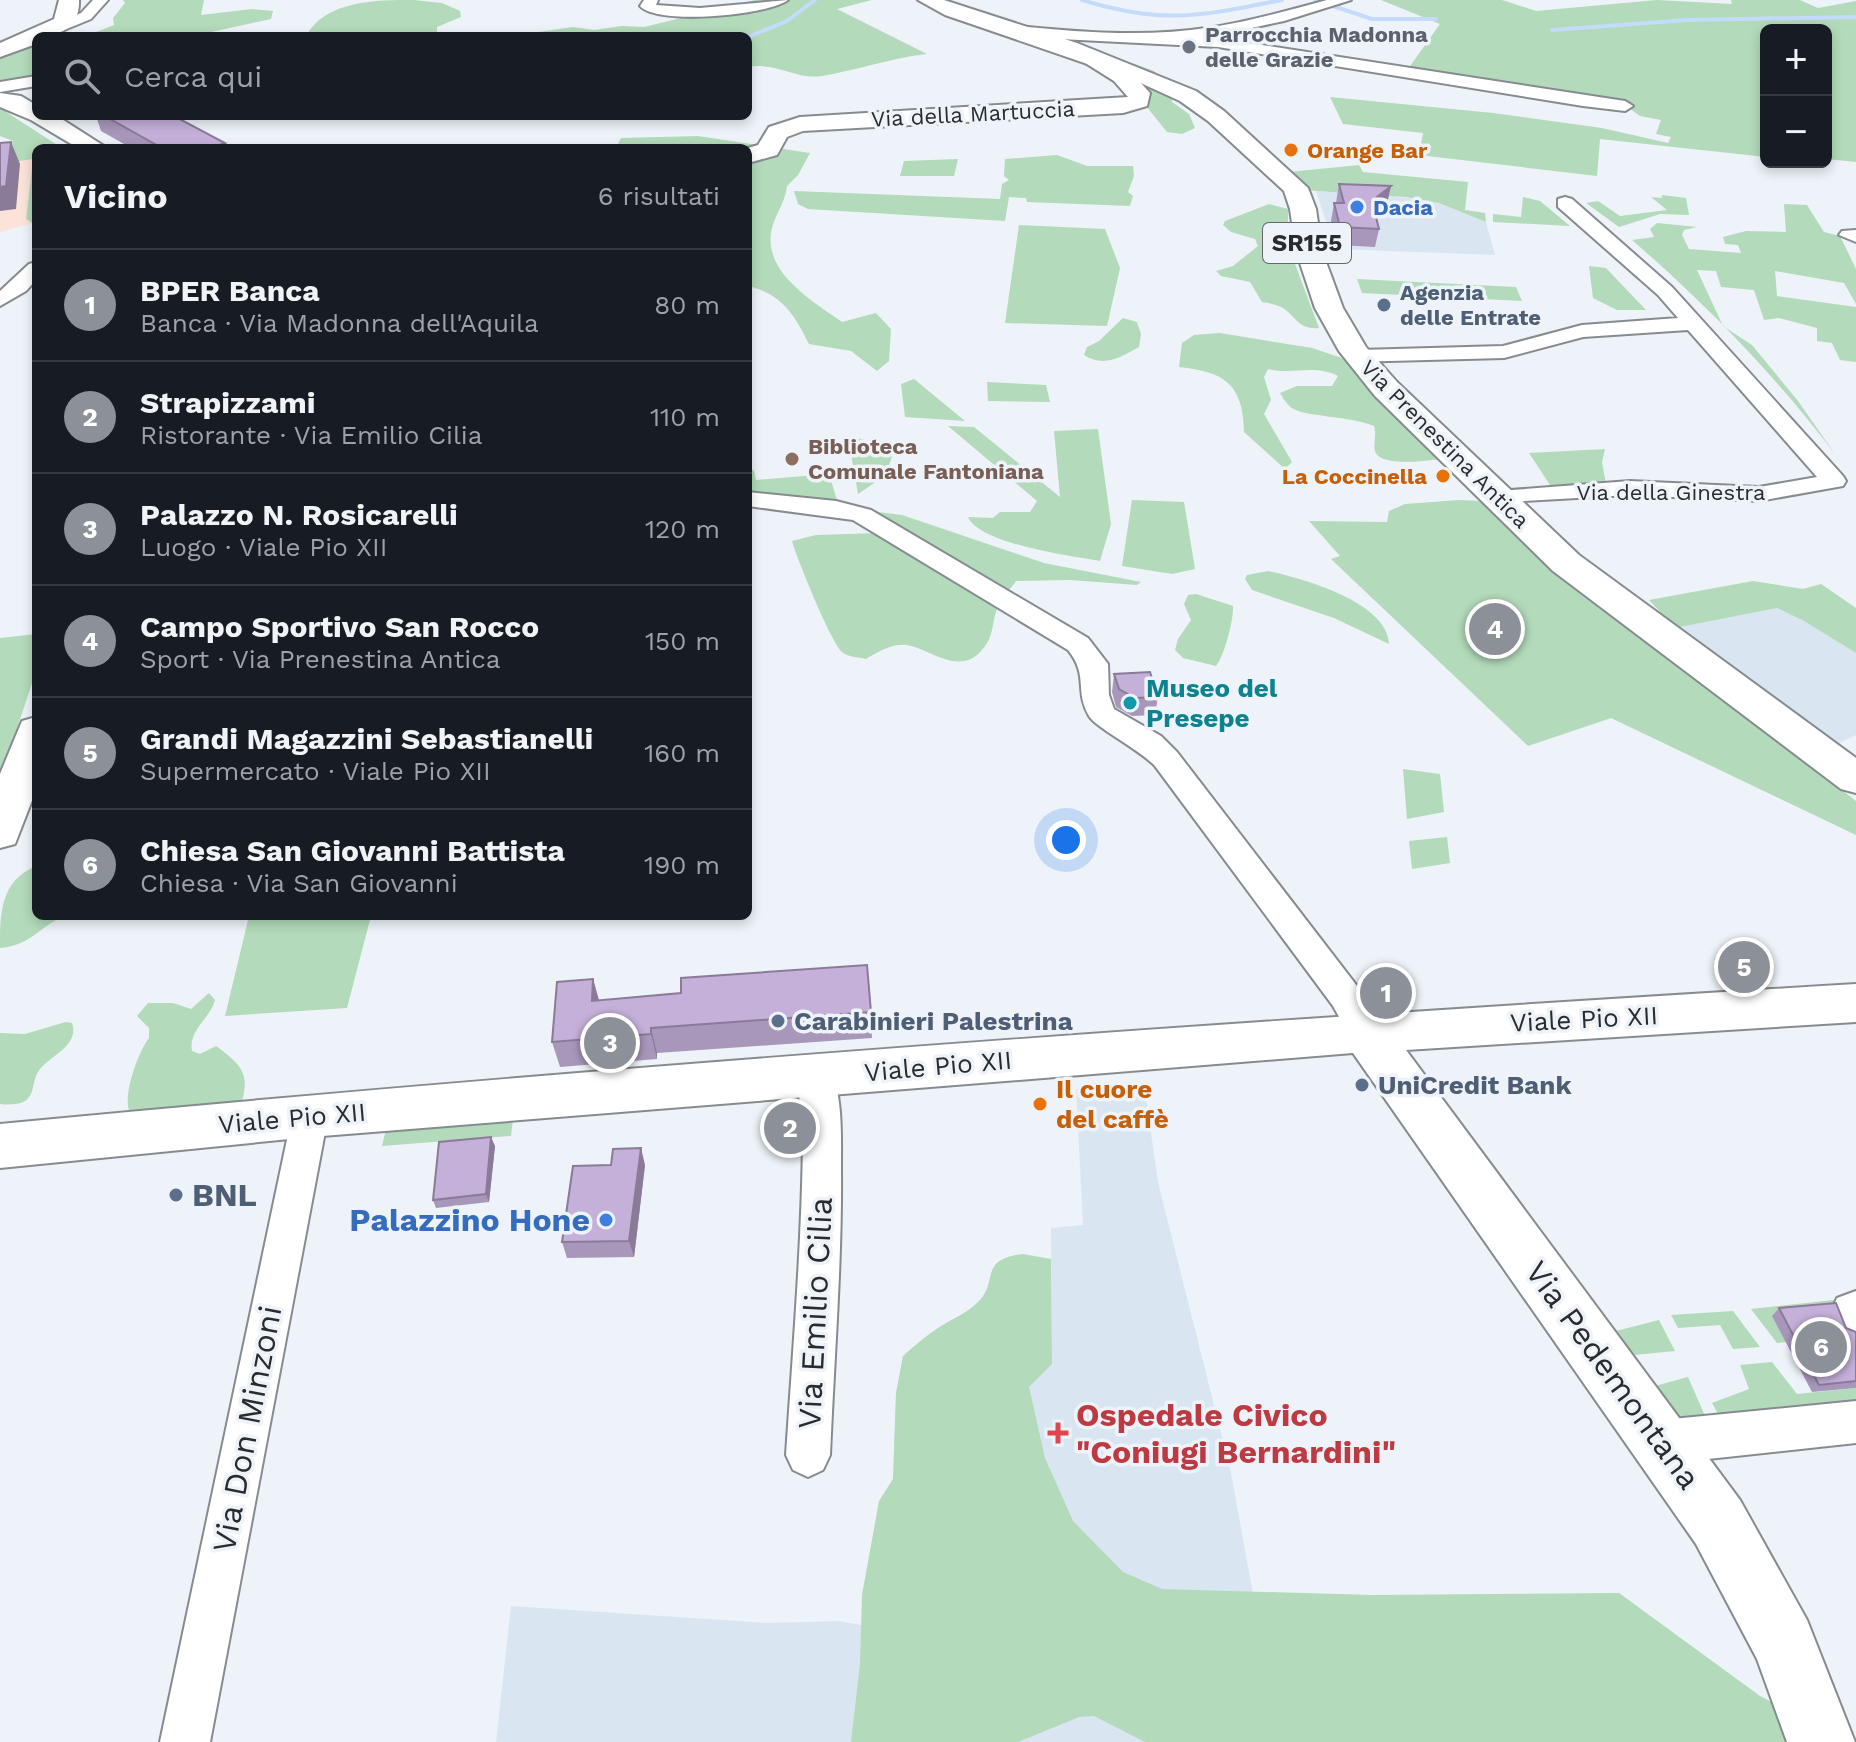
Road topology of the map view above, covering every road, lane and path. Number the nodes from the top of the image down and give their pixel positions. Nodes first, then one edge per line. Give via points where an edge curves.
1 (69, 0) edge
2 (101, 0) edge
3 (651, 0) edge
4 (781, 0) edge
5 (928, 0) edge
6 (1333, 3) edge
7 (1009, 30) junction
8 (45, 32) edge
9 (47, 32) edge
10 (1148, 37) junction
11 (32, 38) edge
12 (0, 51) edge
13 (1087, 54) junction
14 (32, 82) edge
15 (0, 87) edge
16 (0, 100) edge
17 (1625, 106) dead end
18 (32, 112) edge
19 (47, 120) edge
20 (88, 144) edge
21 (752, 155) edge
22 (1565, 203) dead end
23 (32, 271) edge
24 (4, 293) edge
25 (1695, 323) junction
26 (1359, 357) junction
27 (1768, 410) junction
28 (1797, 487) junction
29 (1498, 498) junction
30 (752, 499) edge
31 (32, 741) edge
32 (1856, 779) edge
33 (0, 833) edge
34 (1856, 1003) edge
35 (1365, 1032) junction
36 (816, 1076) junction
37 (310, 1116) junction
38 (7, 1144) edge
39 (1856, 1310) edge
40 (1856, 1320) edge
41 (1856, 1422) edge
42 (1662, 1442) junction
43 (808, 1455) dead end
44 (185, 1742) edge
45 (1821, 1742) edge

1 - 8 street via 67,19
2 - 9 street via 86,16
3 - 4 street via 651,9 675,12
5 - 7 street, Via Prenestina Antica / SR155
6 - 10 street via 1230,29
7 - 10 street
7 - 13 street, Via Prenestina Antica / SR155
10 - 17 street via 1194,39
11 - 12 street
13 - 21 street, Via della Martuccia via 1131,83 1139,101 800,124 777,132 768,150
13 - 26 street, Via Prenestina Antica / SR155 via 1199,103 1288,179 1301,199 1321,289
14 - 15 street
16 - 18 street
19 - 20 street
22 - 25 street, Via della Ginestra via 1642,267
23 - 24 street
25 - 26 street via 1582,331 1504,352
25 - 27 street, Via della Ginestra
26 - 29 street, Via Prenestina Antica / SR155
27 - 28 street, Via della Ginestra
27 - 28 street, Via della Ginestra via 1834,481
28 - 29 street, Via della Ginestra via 1759,494 1630,488
29 - 32 street, Via Prenestina Antica / SR155 via 1574,569
30 - 35 street via 862,515 1082,647 1094,664 1102,714 1151,743 1166,759 1345,996
31 - 33 street
34 - 35 street, Viale Pio XII
35 - 36 street, Viale Pio XII
35 - 42 street, Via Pedemontana
36 - 37 street, Viale Pio XII
36 - 43 street, Via Emilio Cilia via 822,1209
37 - 38 street, Viale Pio XII
37 - 44 street, Via Don Minzoni
39 - 40 street via 1851,1311
41 - 42 street
42 - 45 street, Via Pedemontana via 1763,1599

